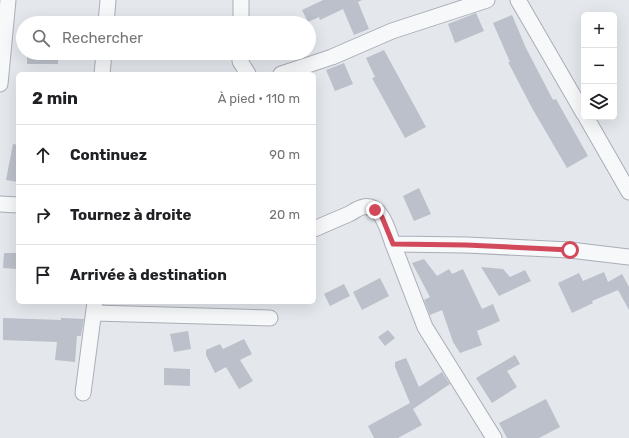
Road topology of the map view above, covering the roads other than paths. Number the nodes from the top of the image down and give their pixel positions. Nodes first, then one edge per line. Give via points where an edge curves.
1 (8, 0) edge
2 (108, 0) edge
3 (241, 0) edge
4 (487, 0) edge
5 (518, 0) edge
6 (107, 16) edge
7 (241, 16) edge
8 (103, 60) edge
9 (240, 60) edge
10 (102, 72) edge
11 (247, 72) edge
12 (287, 72) edge
13 (0, 84) edge
14 (581, 109) edge
15 (588, 120) edge
16 (629, 192) edge
17 (0, 204) edge
18 (16, 205) edge
19 (316, 228) edge
20 (393, 244) junction
21 (629, 257) edge
22 (94, 307) edge
23 (270, 318) dead end
24 (84, 393) dead end
25 (494, 438) edge

1 - 13 street
2 - 6 street
3 - 7 street
4 - 12 street via 392,31 332,57
5 - 14 street
8 - 10 street
9 - 11 street
15 - 16 street
17 - 18 street
19 - 20 street via 361,207 369,206 382,217
20 - 21 street via 570,250
20 - 25 street via 425,328
22 - 23 street
22 - 24 street

